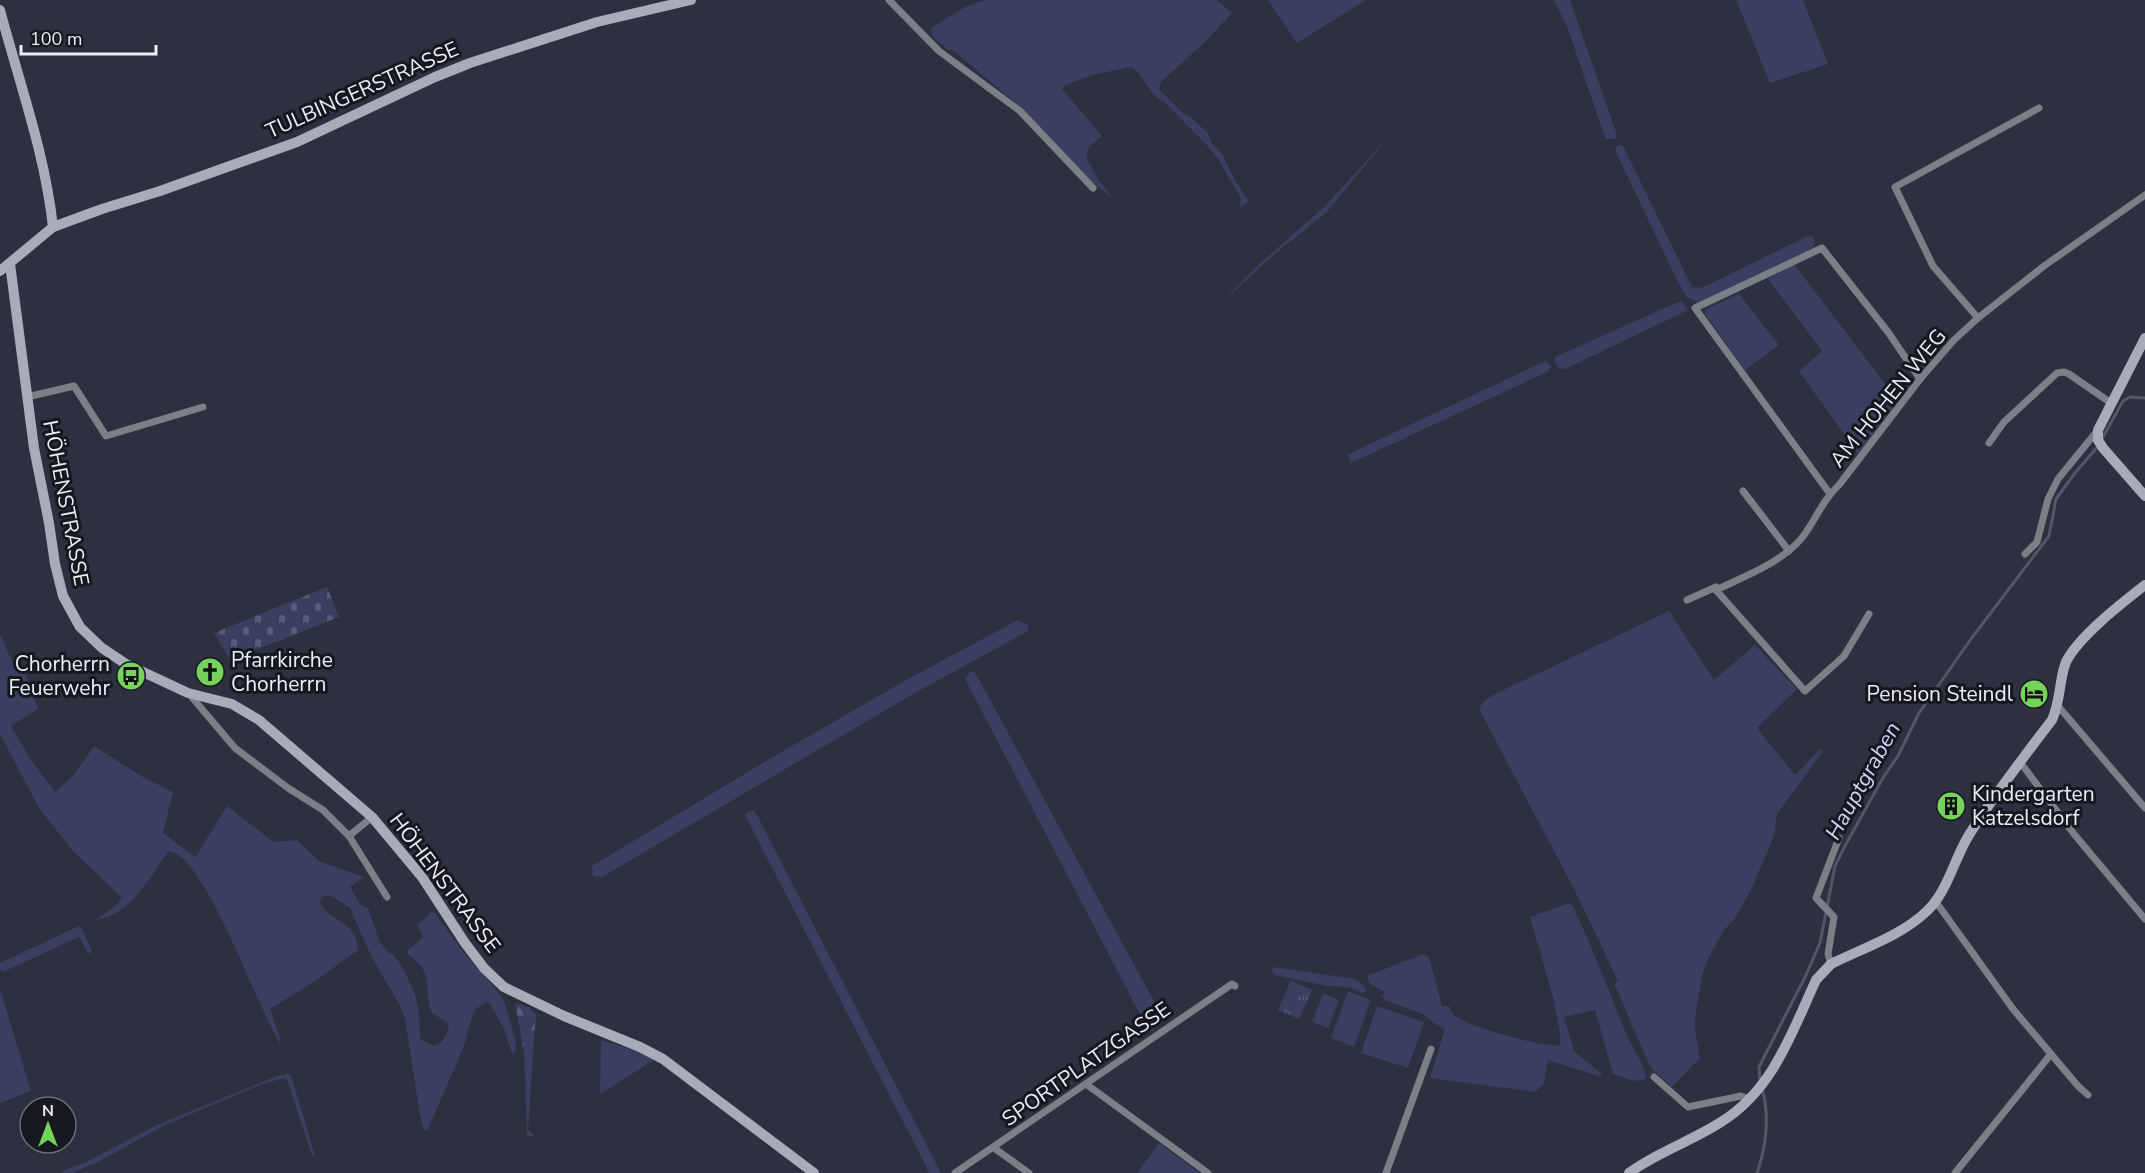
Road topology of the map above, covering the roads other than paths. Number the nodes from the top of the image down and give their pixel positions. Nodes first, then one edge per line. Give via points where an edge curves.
1 (691, 0) edge
2 (889, 0) edge
3 (0, 10) edge
4 (2039, 108) dead end
5 (1093, 188) dead end
6 (2145, 195) edge
7 (53, 227) junction
8 (10, 264) junction
9 (0, 272) edge
10 (1978, 318) junction
11 (2145, 338) edge
12 (1920, 379) junction
13 (27, 397) junction
14 (2111, 403) junction
15 (203, 407) dead end
16 (2099, 439) junction
17 (1989, 443) dead end
18 (1743, 490) dead end
19 (1830, 494) junction
20 (2145, 496) edge
21 (1789, 551) junction
22 (2025, 554) dead end
23 (2145, 585) edge
24 (1716, 590) junction
25 (1687, 600) dead end
26 (1869, 614) dead end
27 (188, 693) junction
28 (2058, 706) junction
29 (2020, 762) junction
30 (2145, 808) edge
31 (372, 817) junction
32 (349, 836) junction
33 (1839, 838) dead end
34 (387, 897) dead end
35 (1936, 902) junction
36 (2145, 919) edge
37 (1831, 964) junction
38 (1235, 986) dead end
39 (1431, 1049) dead end
40 (2051, 1054) junction
41 (1654, 1077) dead end
42 (1086, 1084) junction
43 (2088, 1095) dead end
44 (1750, 1100) junction
45 (994, 1148) junction
46 (814, 1173) edge
47 (955, 1173) edge
48 (1029, 1173) edge
49 (1208, 1173) edge
50 (1386, 1173) edge
51 (1629, 1173) edge
52 (1954, 1173) edge

1 - 7 street, TULBINGERSTRASSE via 597,22 479,60 297,142
2 - 5 street via 939,51 1020,111
3 - 7 street via 32,123
4 - 10 street via 1894,187 1934,266
6 - 10 street, AM HOHEN WEG
7 - 8 street
8 - 9 street
8 - 13 street, HÖHENSTRASSE
10 - 12 street, AM HOHEN WEG
11 - 14 street
12 - 19 street, AM HOHEN WEG
12 - 19 street via 1822,248 1695,308
13 - 15 street via 74,386 106,436
13 - 27 street, HÖHENSTRASSE via 55,564 70,611 102,648 126,664
14 - 16 street
14 - 17 street via 2069,374 2057,373 2004,422
16 - 20 street
16 - 22 street via 2058,479 2037,542
18 - 21 street
19 - 21 street, AM HOHEN WEG
21 - 24 street, AM HOHEN WEG
23 - 28 street via 2080,641 2066,663
24 - 25 street, AM HOHEN WEG
24 - 26 street via 1805,691 1845,656
27 - 31 street, HÖHENSTRASSE via 246,710
27 - 32 street via 236,748 323,810
28 - 29 street
28 - 30 street
29 - 35 street via 1967,837
29 - 36 street
31 - 32 street
31 - 46 street, HÖHENSTRASSE via 422,877 494,979 520,997 640,1047 683,1072
32 - 34 street
33 - 37 street via 1816,898 1834,918 1828,954
35 - 37 street via 1904,928
35 - 40 street via 2013,1009
37 - 44 street via 1816,980 1774,1070
38 - 42 street, SPORTPLATZGASSE via 1232,984
39 - 50 street
40 - 43 street
40 - 52 street
41 - 44 street via 1688,1107 1741,1096
42 - 45 street, SPORTPLATZGASSE
42 - 49 street
44 - 51 street via 1722,1122
45 - 47 street, SPORTPLATZGASSE
45 - 48 street

